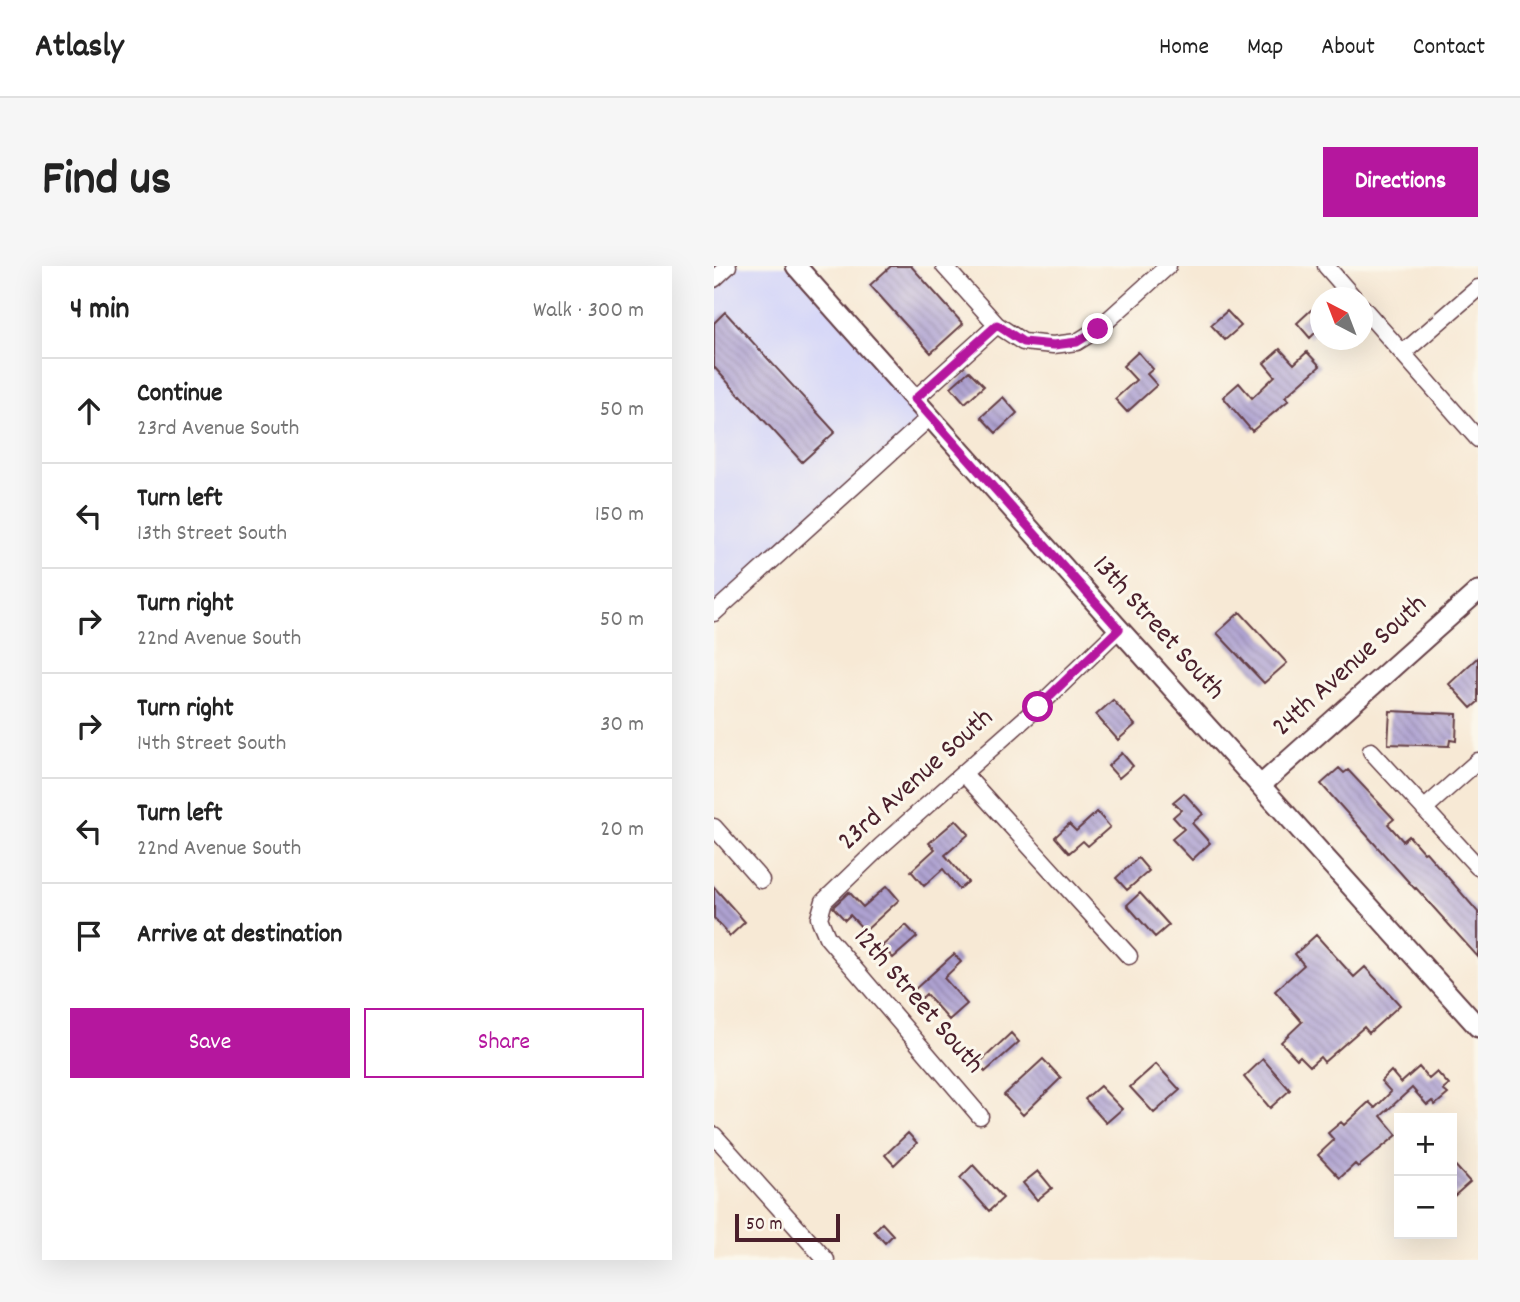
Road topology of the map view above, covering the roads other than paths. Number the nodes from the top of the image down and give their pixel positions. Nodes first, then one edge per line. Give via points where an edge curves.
1 (728, 266) edge
2 (796, 266) edge
3 (944, 266) edge
4 (1168, 266) edge
5 (1326, 266) edge
6 (714, 279) edge
7 (1344, 287) edge
8 (1478, 288) edge
9 (1373, 318) edge
10 (997, 325) junction
11 (1403, 353) junction
12 (915, 399) junction
13 (931, 416) junction
14 (1478, 439) edge
15 (1478, 591) edge
16 (714, 613) edge
17 (1119, 629) junction
18 (1371, 751) dead end
19 (1478, 761) edge
20 (964, 774) junction
21 (1261, 785) junction
22 (1424, 809) junction
23 (714, 827) edge
24 (1478, 867) edge
25 (761, 880) dead end
26 (819, 918) joint
27 (1129, 956) dead end
28 (1478, 1027) edge
29 (980, 1116) dead end
30 (714, 1135) edge
31 (826, 1260) edge

1 - 6 street
2 - 12 street, 13th Street South
3 - 10 street
4 - 10 street via 1077,342 1023,342
5 - 7 street
8 - 11 street
9 - 11 street
10 - 12 street
11 - 14 street
12 - 13 street, 13th Street South
13 - 16 street
13 - 17 street, 13th Street South
15 - 21 street, 24th Avenue South
17 - 20 street, 23rd Avenue South
17 - 21 street, 13th Street South
18 - 22 street
19 - 22 street
20 - 26 street, 23rd Avenue South via 824,901
20 - 27 street
21 - 28 street, 13th Street South
22 - 24 street
23 - 25 street
26 - 29 street, 12th Street South via 827,937
30 - 31 street

